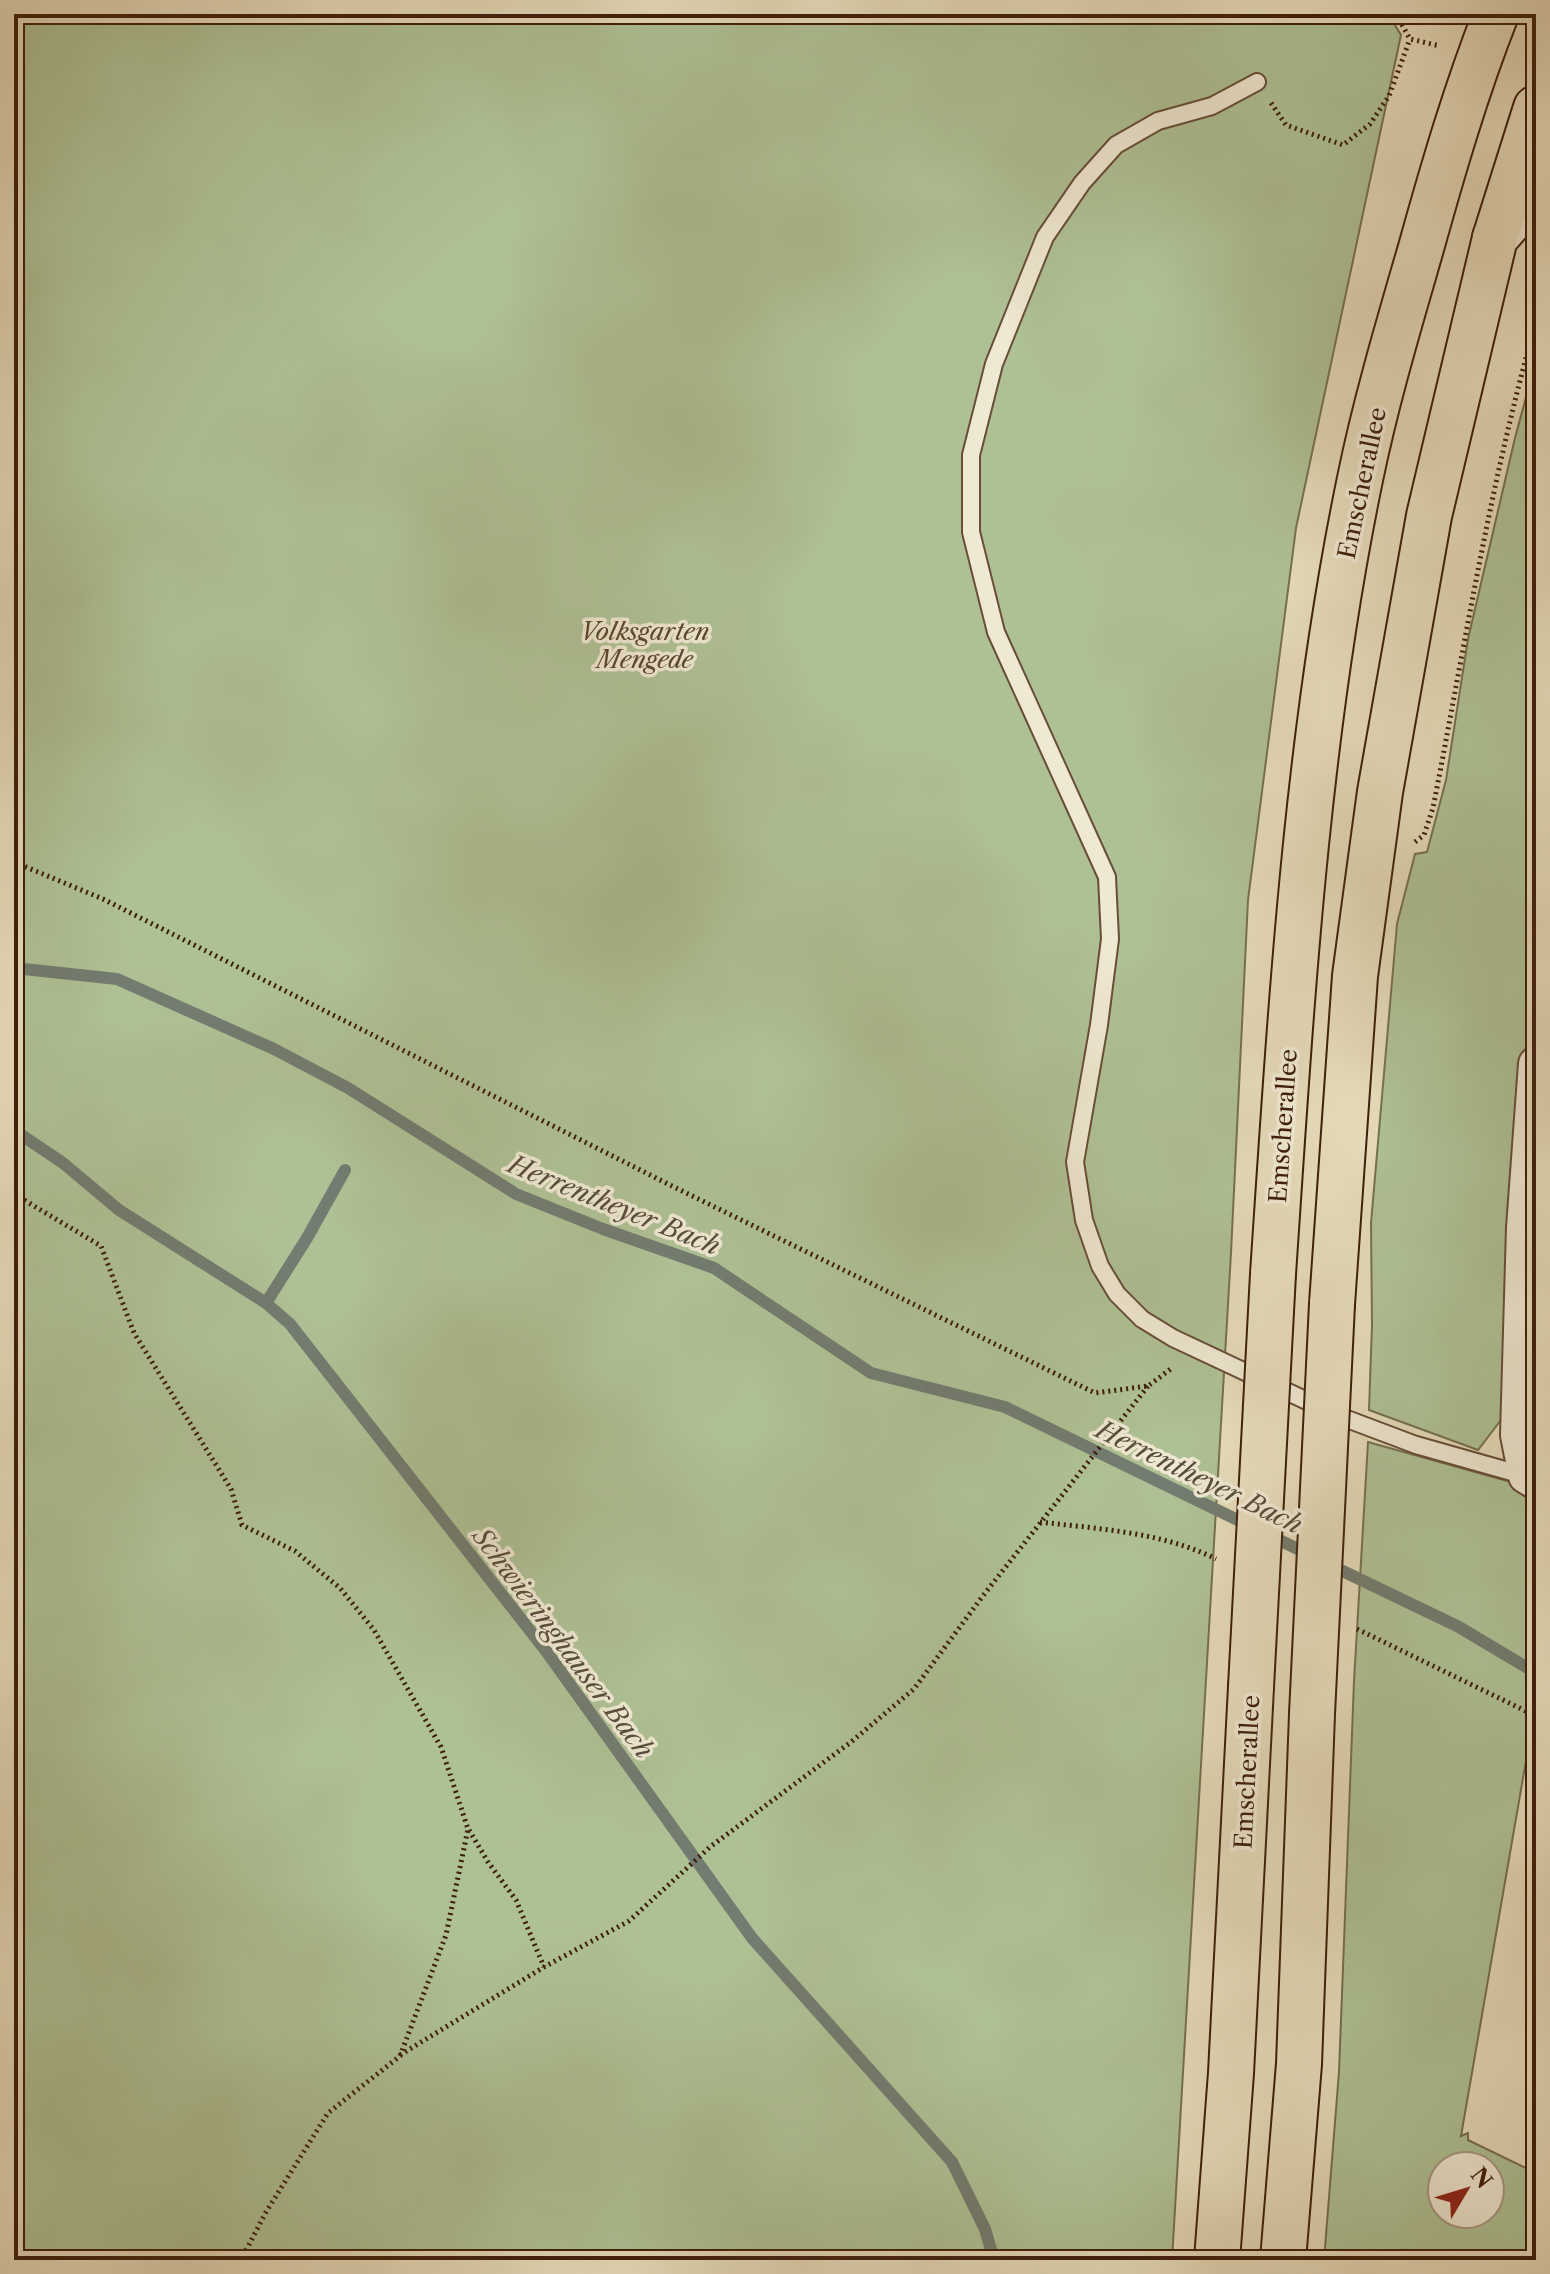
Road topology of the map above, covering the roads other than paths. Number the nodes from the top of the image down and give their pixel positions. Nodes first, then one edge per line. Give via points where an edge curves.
1 (1496, 14) edge
2 (1257, 82) road end
3 (1536, 108) edge
4 (1536, 192) edge
5 (1495, 238) junction
6 (1536, 1064) edge
7 (1531, 1479) edge
8 (1217, 2260) edge
9 (1283, 2260) edge

1 - 8 main road, Emscherallee, bridge via 1432,207 1360,477 1320,723 1299,911 1273,1274
2 - 7 lane via 1212,106 1158,121 1116,145 1082,183 1045,237 994,364 971,455 971,532 996,632 1107,877 1110,939 1075,1162 1084,1220 1100,1266 1117,1294 1142,1319 1173,1338 1339,1416
3 - 5 main road
4 - 5 main road
5 - 9 main road, bridge via 1429,516 1380,792 1355,976 1332,1304 1299,2064
6 - 7 street via 1524,1228 1518,1435

